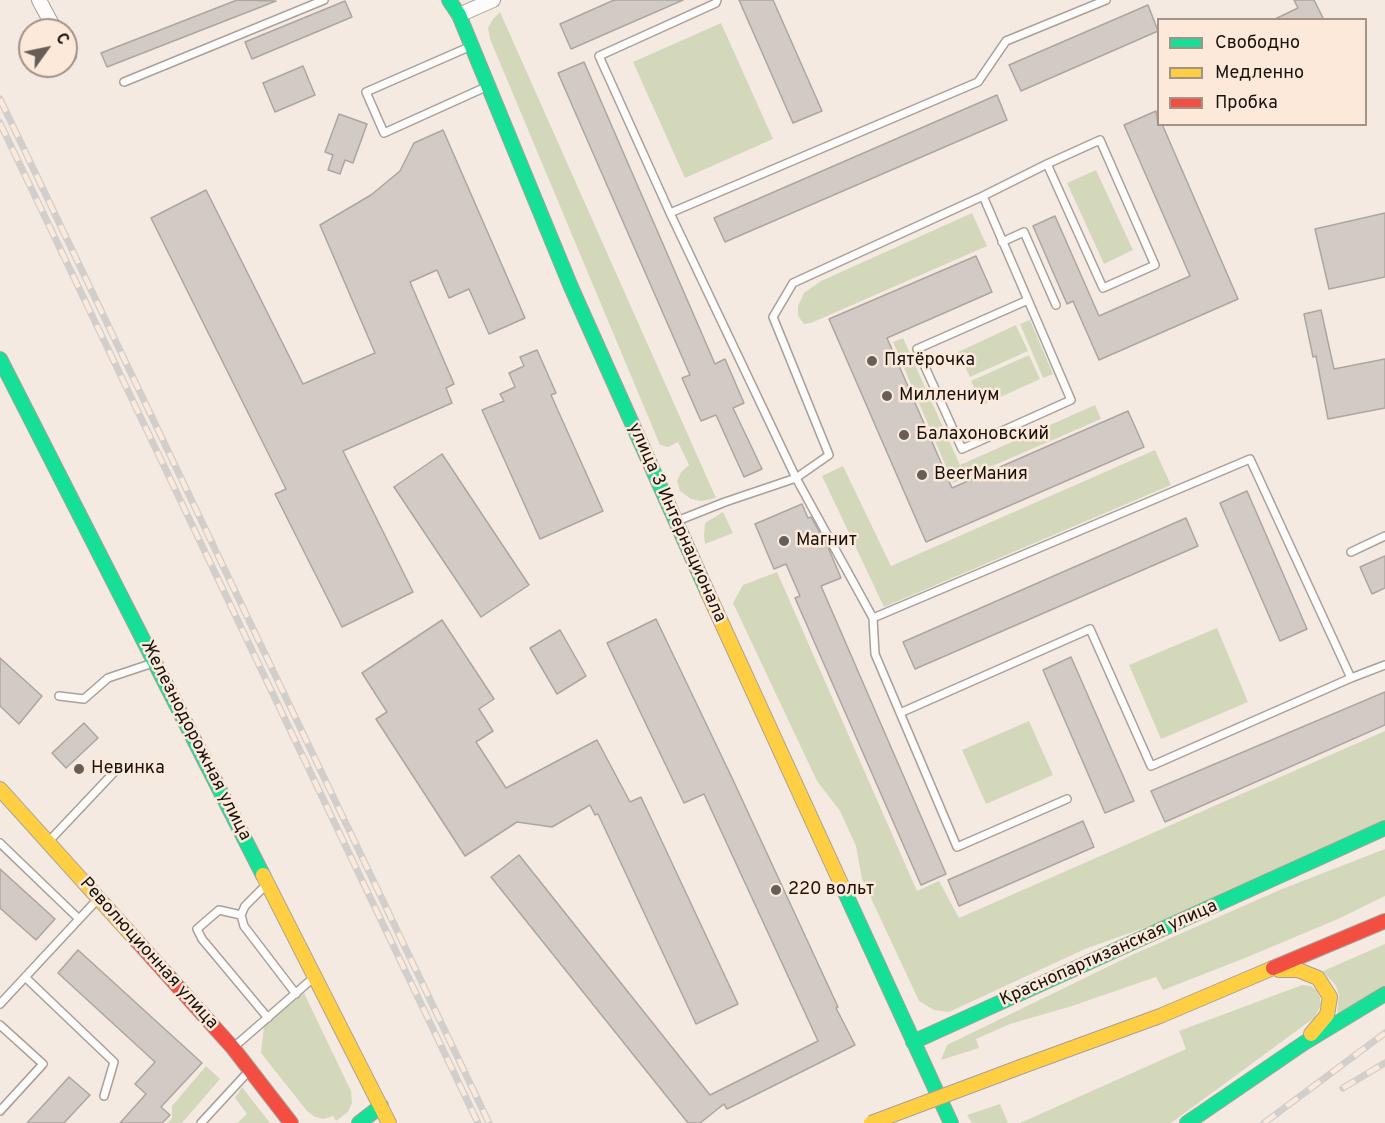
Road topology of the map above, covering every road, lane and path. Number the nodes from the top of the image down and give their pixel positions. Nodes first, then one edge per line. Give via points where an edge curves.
1 (39, 0) edge
2 (324, 0) edge
3 (449, 0) edge
4 (493, 0) edge
5 (717, 0) edge
6 (1106, 0) edge
7 (459, 15) junction
8 (49, 18) edge
9 (472, 46) junction
10 (124, 82) dead end
11 (489, 86) junction
12 (1047, 164) junction
13 (982, 196) junction
14 (670, 213) junction
15 (1002, 242) junction
16 (1028, 300) junction
17 (1056, 306) dead end
18 (0, 359) edge
19 (796, 478) junction
20 (675, 522) junction
21 (1385, 536) edge
22 (1351, 552) dead end
23 (873, 618) junction
24 (155, 662) junction
25 (1385, 665) edge
26 (1351, 678) junction
27 (59, 696) dead end
28 (900, 713) junction
29 (119, 767) dead end
30 (0, 789) edge
31 (1067, 799) dead end
32 (1385, 828) edge
33 (48, 842) junction
34 (0, 843) edge
35 (268, 884) junction
36 (98, 899) junction
37 (241, 915) junction
38 (79, 919) junction
39 (1385, 921) edge
40 (1273, 970) junction
41 (315, 976) junction
42 (26, 977) junction
43 (296, 994) junction
44 (1385, 994) edge
45 (0, 1004) edge
46 (268, 1018) junction
47 (0, 1025) edge
48 (914, 1042) junction
49 (1304, 1043) junction
50 (233, 1048) junction
51 (250, 1070) junction
52 (104, 1096) dead end
53 (381, 1106) junction
54 (0, 1111) edge
55 (201, 1123) edge
56 (291, 1123) edge
57 (359, 1123) edge
58 (389, 1123) edge
59 (871, 1123) edge
60 (951, 1123) edge
61 (1187, 1123) edge

1 - 8 street
2 - 10 lane
3 - 7 main road, улица 3 Интернационала
4 - 7 street
5 - 14 lane via 599,56
6 - 14 lane via 1006,41 978,82
7 - 9 main road, улица 3 Интернационала
9 - 11 main road, улица 3 Интернационала
9 - 11 lane via 366,92 384,133
11 - 20 main road, улица 3 Интернационала via 571,287
12 - 12 lane via 1100,140 1155,265 1103,288
12 - 13 lane
13 - 15 lane
13 - 19 lane via 793,283 773,317 829,455
14 - 19 lane
15 - 16 lane
15 - 17 lane via 1024,232
16 - 16 lane via 917,349 962,449 1071,400
18 - 24 main road, Железнодорожная улица
19 - 20 lane
19 - 23 lane
20 - 48 main road, улица 3 Интернационала
21 - 22 lane
23 - 26 lane via 1250,459
23 - 28 lane via 875,654
24 - 27 lane via 108,678 84,699
24 - 35 main road, Железнодорожная улица
25 - 26 lane
26 - 28 lane via 1151,766 1089,629
28 - 31 lane via 957,847
29 - 33 lane
30 - 33 main road, Революционная улица
32 - 48 main road, Краснопартизанская улица
33 - 36 main road, Революционная улица
34 - 38 lane
35 - 37 lane
35 - 41 main road, Железнодорожная улица
36 - 38 lane
36 - 50 main road, Революционная улица
37 - 43 lane via 244,926
37 - 46 lane via 219,910 197,928
38 - 42 lane
39 - 40 main road
40 - 49 main road via 1298,970 1318,978 1329,998 1327,1015
40 - 59 main road, bridge
41 - 43 lane
41 - 53 main road, Железнодорожная улица
42 - 45 lane
42 - 52 lane via 114,1062
43 - 46 lane
44 - 49 main road
46 - 50 lane
47 - 54 lane via 43,1064
48 - 60 main road
49 - 61 main road
50 - 51 main road, Революционная улица
51 - 55 lane
51 - 56 main road, Революционная улица
53 - 57 main road
53 - 58 main road, Железнодорожная улица

